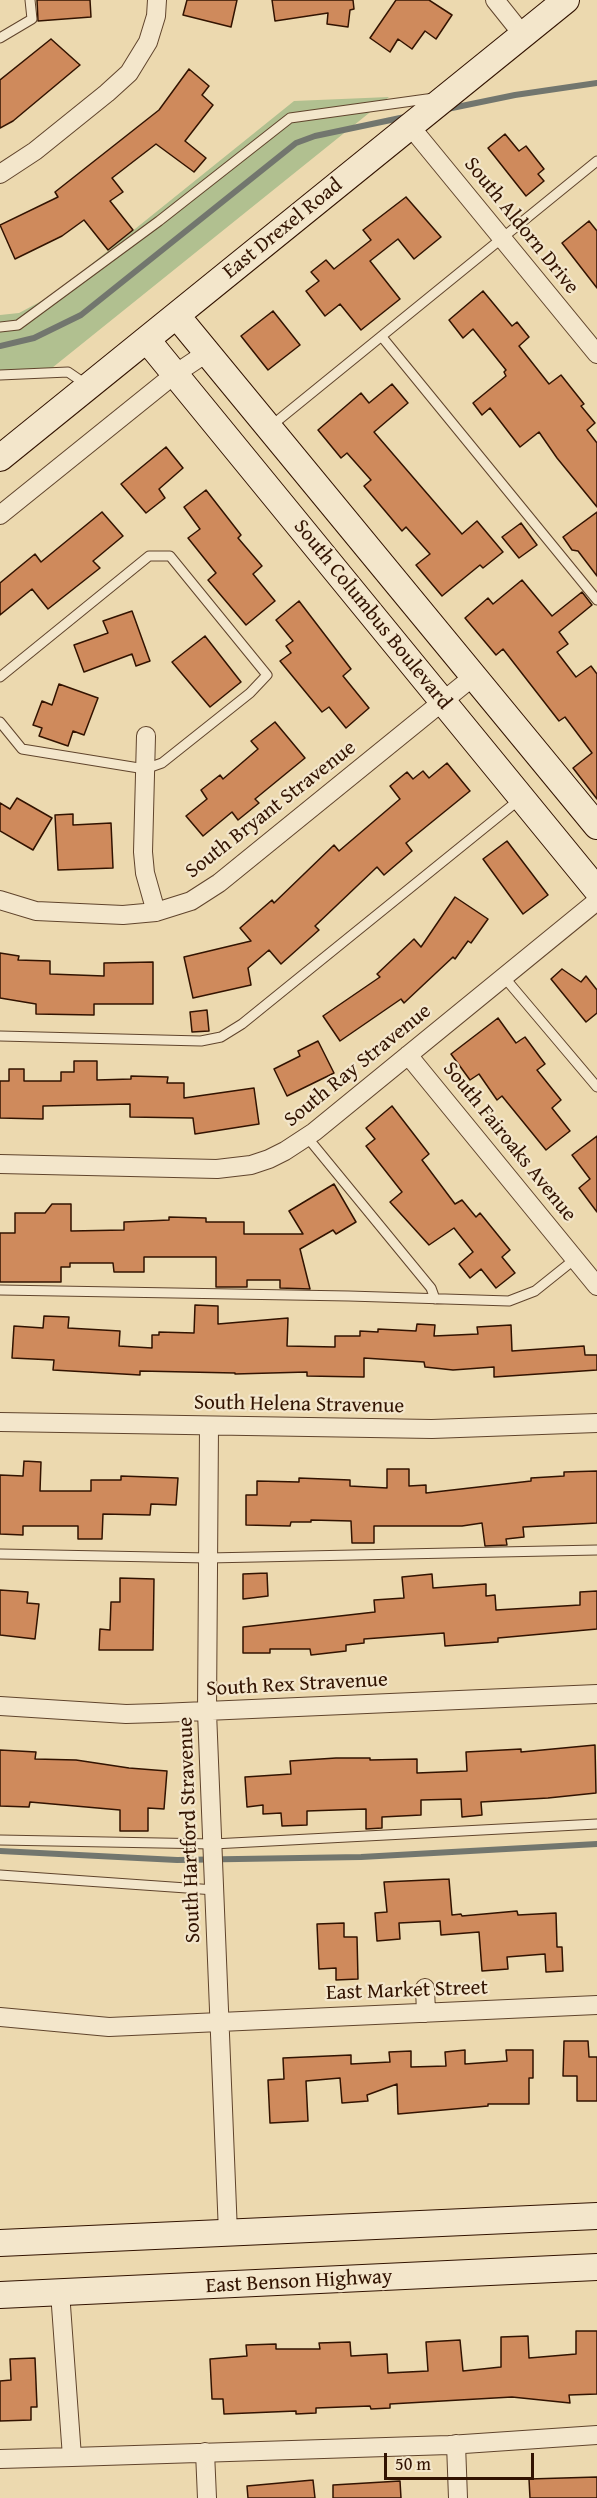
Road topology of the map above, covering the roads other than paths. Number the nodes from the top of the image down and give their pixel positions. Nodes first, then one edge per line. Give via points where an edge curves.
1 (30, 0) edge
2 (157, 0) edge
3 (495, 0) edge
4 (566, 0) edge
5 (523, 35) junction
6 (0, 38) edge
7 (449, 96) junction
8 (410, 126) junction
9 (597, 161) edge
10 (0, 174) edge
11 (502, 239) junction
12 (177, 315) junction
13 (0, 327) edge
14 (382, 337) junction
15 (147, 340) junction
16 (208, 352) junction
17 (597, 354) edge
18 (175, 374) junction
19 (0, 375) edge
20 (89, 386) junction
21 (269, 428) junction
22 (0, 458) edge
23 (0, 515) edge
24 (597, 600) edge
25 (474, 676) junction
26 (0, 677) edge
27 (443, 702) junction
28 (0, 722) edge
29 (146, 736) dead end
30 (145, 769) junction
31 (521, 798) junction
32 (597, 826) edge
33 (597, 890) edge
34 (0, 900) edge
35 (597, 901) edge
36 (156, 912) junction
37 (504, 976) junction
38 (0, 1036) edge
39 (408, 1055) junction
40 (597, 1088) edge
41 (307, 1137) junction
42 (0, 1164) edge
43 (575, 1259) junction
44 (597, 1286) edge
45 (0, 1290) edge
46 (435, 1299) junction
47 (0, 1422) edge
48 (597, 1423) edge
49 (209, 1426) junction
50 (597, 1550) edge
51 (0, 1554) edge
52 (208, 1558) junction
53 (597, 1694) edge
54 (0, 1706) edge
55 (207, 1712) junction
56 (597, 1824) edge
57 (0, 1840) edge
58 (213, 1844) junction
59 (0, 1875) edge
60 (215, 1890) junction
61 (425, 1988) dead end
62 (597, 2005) edge
63 (426, 2013) junction
64 (0, 2017) edge
65 (220, 2021) junction
66 (597, 2216) edge
67 (228, 2233) junction
68 (0, 2243) edge
69 (597, 2267) edge
70 (60, 2292) junction
71 (0, 2295) edge
72 (597, 2435) edge
73 (456, 2444) junction
74 (205, 2452) junction
75 (72, 2457) junction
76 (0, 2459) edge
77 (207, 2498) edge
78 (458, 2498) edge

1 - 6 lane via 32,19
2 - 10 street via 148,42 129,73 35,152
3 - 5 street
4 - 5 street, East Drexel Road
5 - 7 street, East Drexel Road
7 - 8 street, East Drexel Road
7 - 13 lane via 290,118 18,325
8 - 11 street, South Aldorn Drive
8 - 12 street, East Drexel Road
9 - 11 lane
11 - 14 lane
11 - 17 street, South Aldorn Drive
12 - 15 street, East Drexel Road
12 - 16 street, South Columbus Boulevard
14 - 21 lane
14 - 24 lane
15 - 18 street, South Columbus Boulevard
15 - 20 street, East Drexel Road
16 - 18 street
16 - 21 street, South Columbus Boulevard
18 - 23 street
18 - 27 street, South Columbus Boulevard
19 - 20 lane via 68,372
20 - 22 street, East Drexel Road
21 - 25 street, South Columbus Boulevard
25 - 27 street, South Bryant Stravenue
25 - 32 street, South Columbus Boulevard
26 - 30 lane via 149,556 170,556 267,675 162,764
27 - 31 street, South Columbus Boulevard
27 - 36 street, South Bryant Stravenue via 219,884 191,901
28 - 30 lane via 22,749
29 - 30 street
30 - 36 street via 143,852
31 - 33 street, South Columbus Boulevard
31 - 38 lane via 221,1037 201,1041
34 - 36 street, South Bryant Stravenue via 54,913
35 - 37 street, South Ray Stravenue
37 - 39 street, South Ray Stravenue
37 - 40 lane
39 - 41 street, South Ray Stravenue
39 - 43 street, South Fairoaks Avenue
41 - 42 street, South Ray Stravenue via 268,1159 234,1167
41 - 46 lane via 431,1288
43 - 44 street, South Fairoaks Avenue
43 - 46 lane via 535,1291 509,1301
45 - 46 lane
47 - 49 street, South Helena Stravenue
48 - 49 street, South Helena Stravenue via 432,1429
49 - 52 street, South Hartford Stravenue
50 - 52 lane
51 - 52 lane
52 - 55 street, South Hartford Stravenue
53 - 55 street, South Rex Stravenue
54 - 55 street, South Rex Stravenue via 126,1714
55 - 58 street, South Hartford Stravenue
56 - 58 lane
57 - 58 lane
58 - 60 street, South Hartford Stravenue
59 - 60 lane
60 - 65 street, South Hartford Stravenue
61 - 63 street
62 - 63 street, East Market Street
63 - 65 street, East Market Street
64 - 65 street, East Market Street via 109,2027
65 - 67 street, South Hartford Stravenue
66 - 67 street
67 - 68 street
69 - 70 street, East Benson Highway
70 - 71 street, East Benson Highway
70 - 75 street
72 - 73 street
73 - 74 street
73 - 78 street
74 - 75 street
74 - 77 street
75 - 76 street

